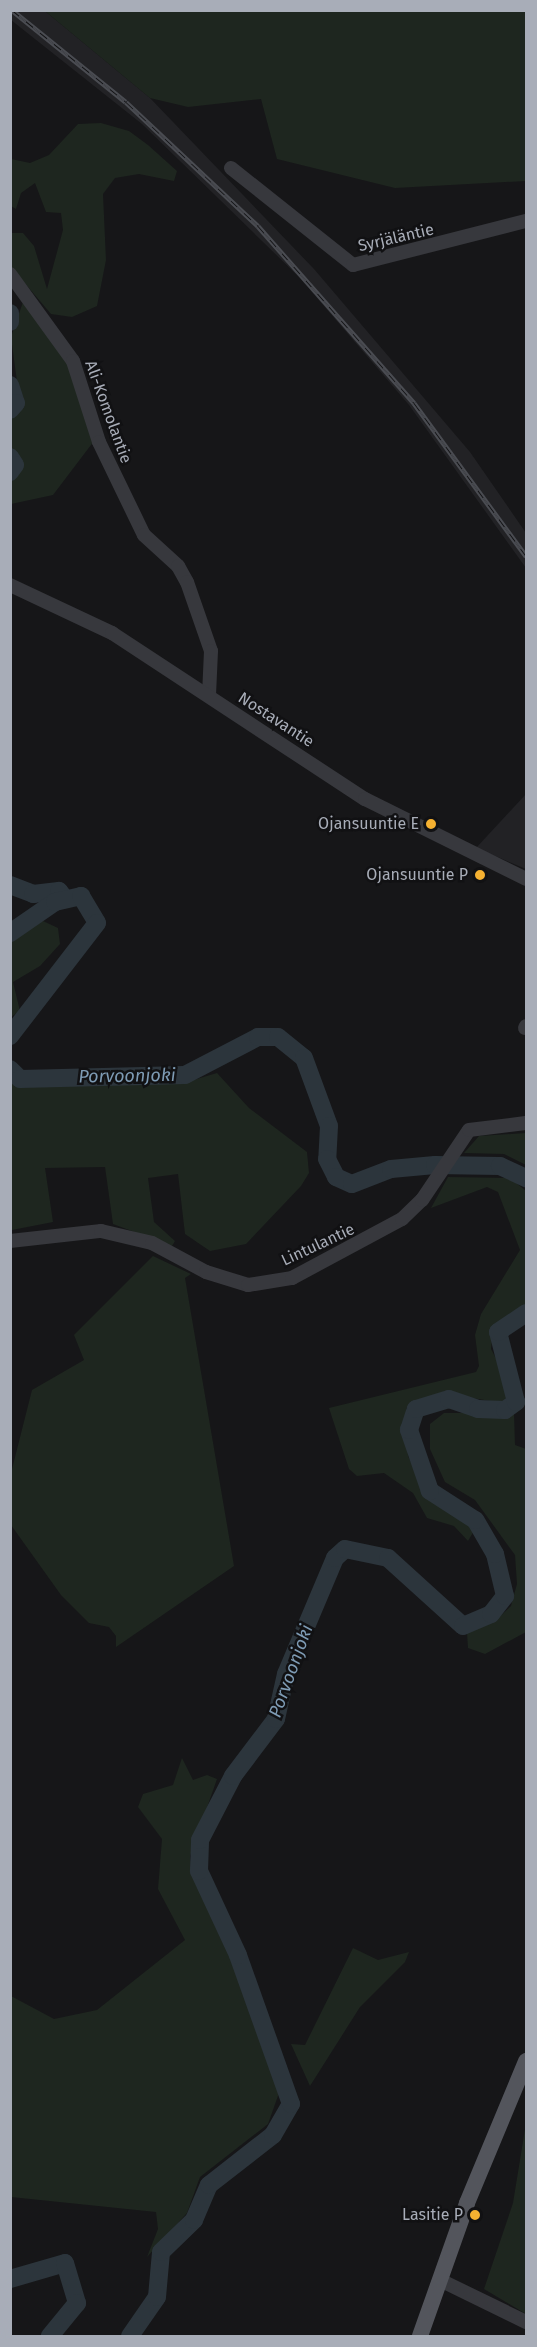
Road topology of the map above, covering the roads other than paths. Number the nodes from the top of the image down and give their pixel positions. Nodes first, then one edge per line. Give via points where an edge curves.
1 (231, 168) dead end
2 (526, 221) edge
3 (10, 274) edge
4 (10, 585) edge
5 (208, 695) junction
6 (526, 879) edge
7 (526, 1123) edge
8 (10, 1241) edge
9 (526, 2061) edge
10 (440, 2280) junction
11 (526, 2322) edge
12 (420, 2337) edge

1 - 2 street, Syrjäläntie via 353,265
3 - 5 street, Ali-Komolantie via 73,361 99,442 144,535 178,566 187,582 211,651
4 - 5 street, Nostavantie via 112,633
5 - 6 street, Nostavantie via 366,799
7 - 8 street, Lintulantie via 482,1124 469,1130 437,1178 402,1219 292,1278 248,1285 206,1272 152,1243 101,1232
9 - 10 main road
10 - 11 street
10 - 12 main road

